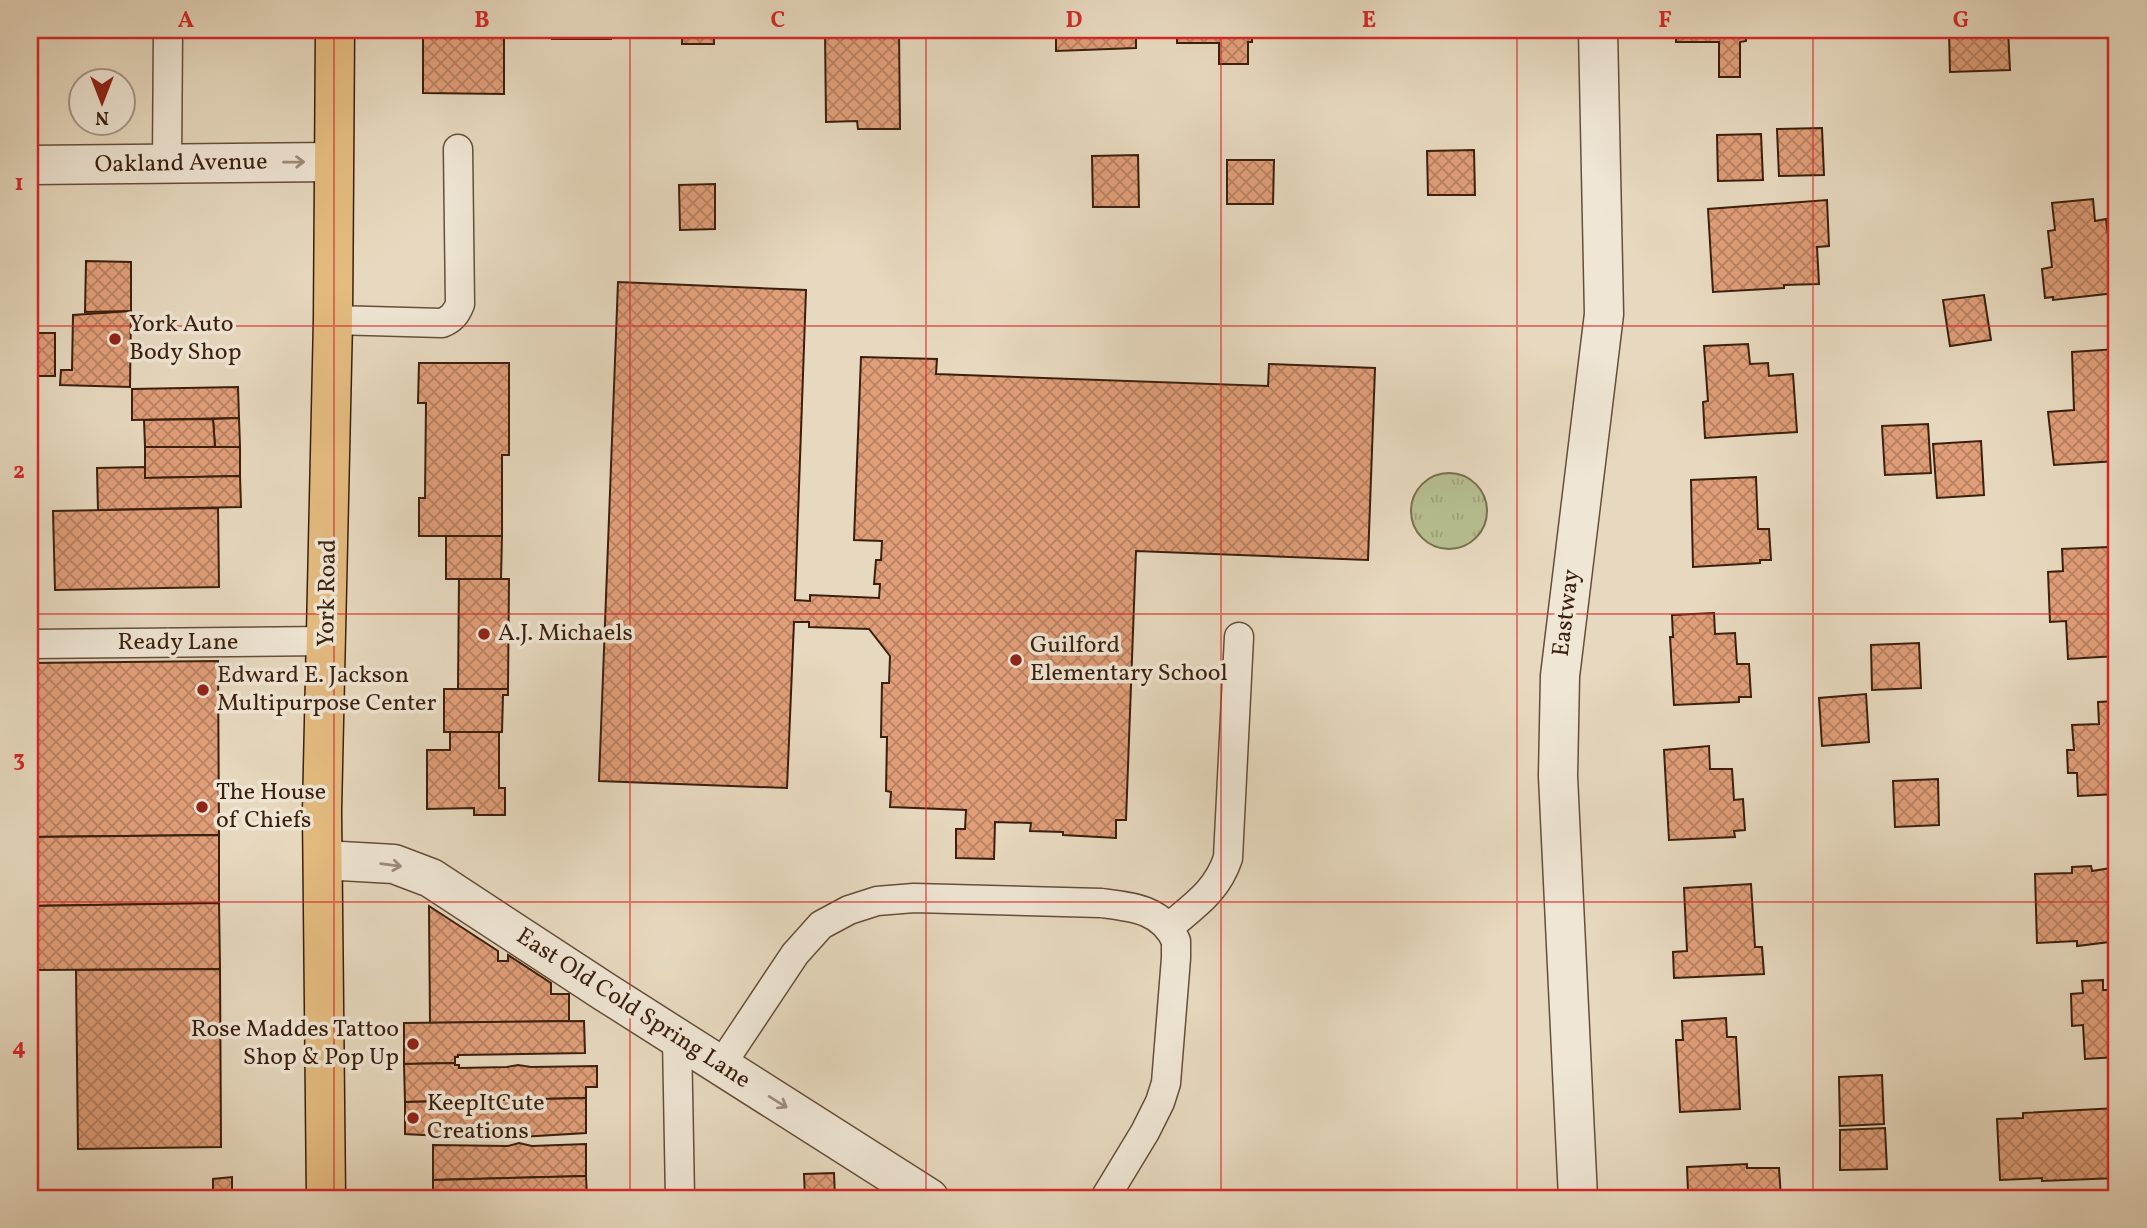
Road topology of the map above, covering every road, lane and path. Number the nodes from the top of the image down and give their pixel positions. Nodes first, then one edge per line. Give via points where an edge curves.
1 (168, 30) edge
2 (335, 30) edge
3 (1598, 30) edge
4 (458, 149) dead end
5 (332, 162) junction
6 (167, 164) junction
7 (30, 165) edge
8 (333, 320) junction
9 (1239, 637) dead end
10 (327, 641) junction
11 (30, 644) edge
12 (323, 860) junction
13 (1169, 927) junction
14 (677, 1038) junction
15 (721, 1065) junction
16 (326, 1198) edge
17 (680, 1198) edge
18 (929, 1198) edge
19 (1105, 1198) edge
20 (1578, 1198) edge

1 - 6 lane
2 - 5 main road, York Road
3 - 20 street, Eastway via 1604,314 1564,635 1558,763
4 - 8 lane via 457,313 442,323
6 -> 5 street, Oakland Avenue
5 - 8 main road, York Road
6 - 7 street, Oakland Avenue
8 - 10 main road, York Road
9 - 13 lane via 1228,858 1211,891
10 - 11 lane, Ready Lane
10 - 12 main road, York Road
12 -> 14 street, East Old Cold Spring Lane via 394,864 430,877
12 - 16 main road, York Road
13 - 15 lane via 1130,907 1101,903 914,898 868,904 821,925 795,954
13 - 19 lane via 1176,941 1176,958 1166,1083 1145,1132
14 - 15 street, East Old Cold Spring Lane
14 - 17 lane
15 -> 18 street, East Old Cold Spring Lane

